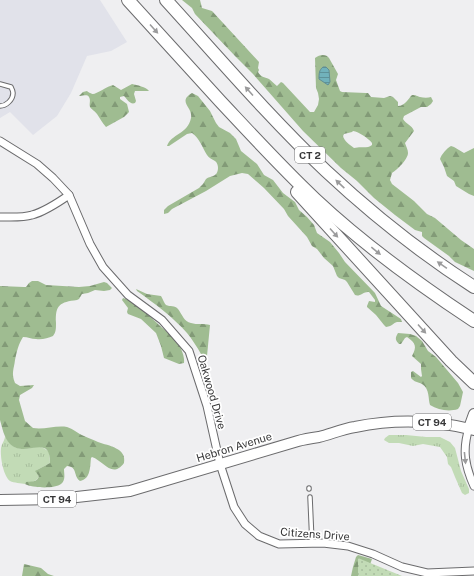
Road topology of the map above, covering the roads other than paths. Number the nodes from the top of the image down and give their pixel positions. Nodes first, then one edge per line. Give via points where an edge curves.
1 (128, 0) edge
2 (166, 0) edge
3 (0, 84) edge
4 (0, 106) edge
5 (0, 141) edge
6 (265, 149) junction
7 (69, 195) junction
8 (0, 217) edge
9 (474, 287) edge
10 (474, 321) edge
11 (474, 383) edge
12 (474, 414) edge
13 (471, 429) edge
14 (220, 464) junction
15 (474, 486) edge
16 (310, 497) dead end
17 (0, 500) edge
18 (312, 543) junction
19 (474, 571) edge

1 -> 6 highway, CT 2
9 -> 2 highway, CT 2 via 394,230 327,172 275,120
3 - 4 lane via 12,87 14,94 11,101
5 - 7 street, Oakwood Drive via 37,164
6 -> 10 highway, CT 2 via 316,200 375,251
6 -> 11 highway via 298,193
7 - 8 street via 33,215
7 - 14 street, Oakwood Drive via 103,267 128,295 162,320 189,352
12 - 13 main road
13 - 14 main road, Hebron Avenue / CT 94 via 425,422 369,424
13 -> 15 street via 465,445 465,459
14 - 17 main road, Hebron Avenue / CT 94 via 130,491 59,500
14 - 18 street, Citizens Drive via 234,508 245,524 259,536 279,544
16 - 18 lane
18 - 19 street, Citizens Drive via 348,546 402,567 427,573

